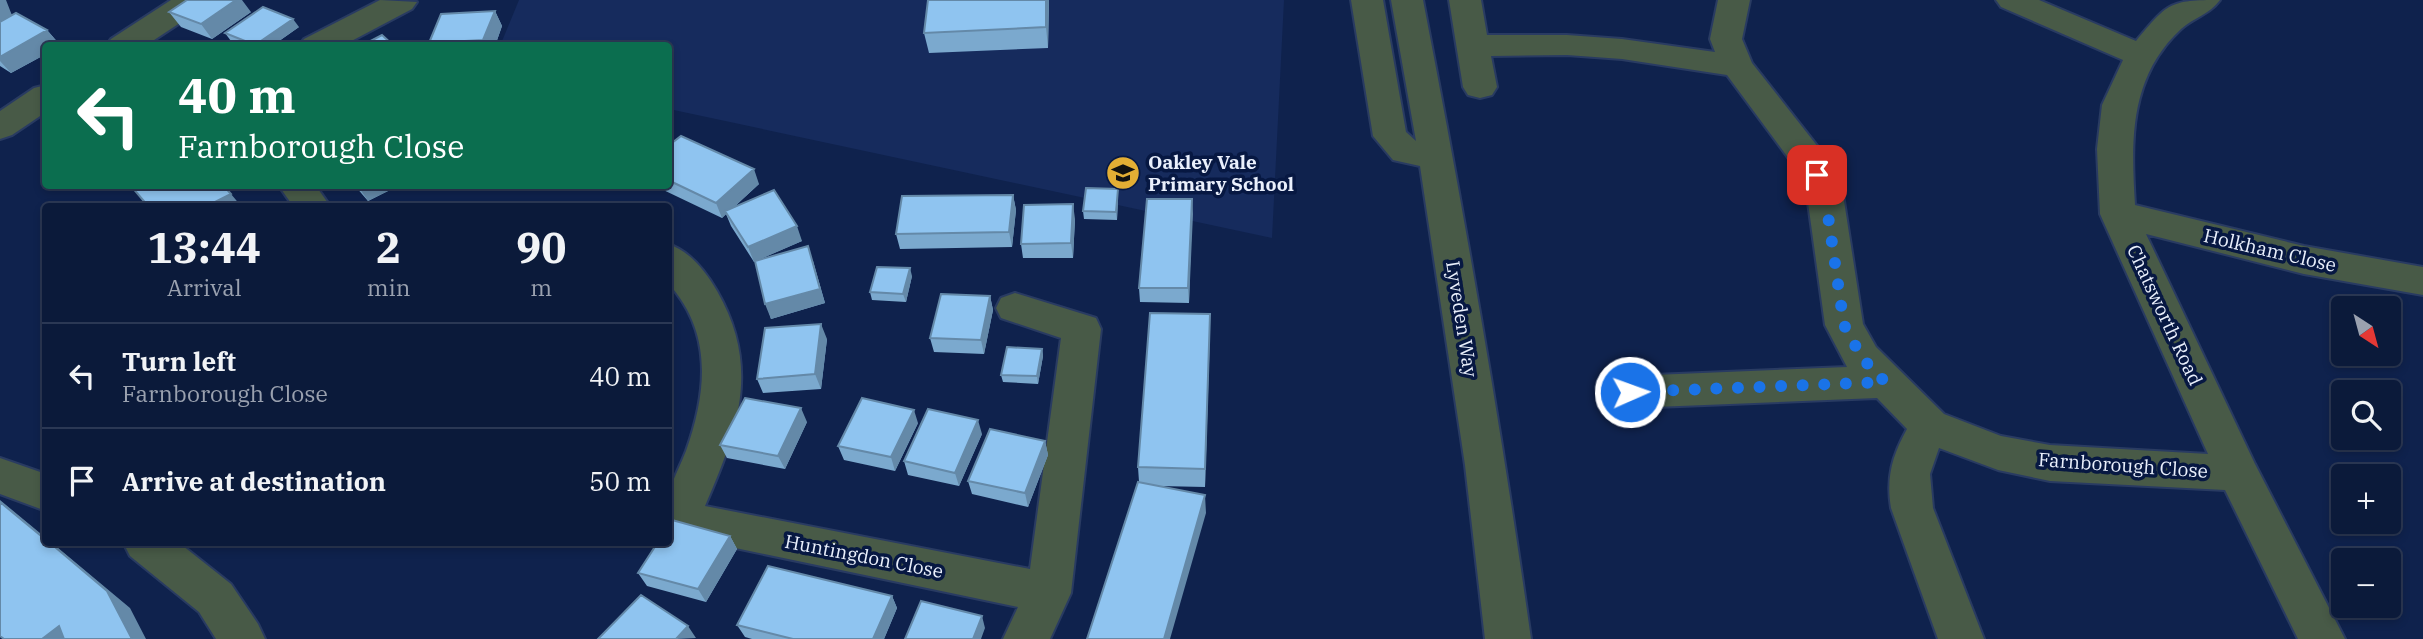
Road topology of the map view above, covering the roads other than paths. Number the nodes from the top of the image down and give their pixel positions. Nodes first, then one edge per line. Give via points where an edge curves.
1 (193, 0) edge
2 (1367, 0) edge
3 (1407, 0) edge
4 (1734, 0) edge
5 (2012, 0) edge
6 (2204, 0) edge
7 (401, 2) edge
8 (1469, 22) edge
9 (128, 42) edge
10 (323, 42) edge
11 (2141, 56) junction
12 (1737, 66) junction
13 (1480, 87) dead end
14 (42, 99) edge
15 (0, 127) edge
16 (1436, 157) junction
17 (2118, 214) junction
18 (672, 261) edge
19 (2423, 281) edge
20 (1015, 308) dead end
21 (1885, 382) junction
22 (1630, 392) dead end
23 (1930, 426) junction
24 (2238, 472) junction
25 (0, 476) edge
26 (42, 492) edge
27 (150, 546) edge
28 (1049, 593) junction
29 (242, 639) edge
30 (1026, 639) edge
31 (1508, 639) edge
32 (1961, 639) edge
33 (2322, 639) edge

1 - 9 street
2 - 16 street via 1390,136 1405,151
3 - 16 street, Lyveden Way
4 - 12 street, Farnborough Close via 1726,39
5 - 11 street
6 - 11 street, Chatsworth Road via 2170,21
7 - 10 street
8 - 12 street via 1594,47
8 - 13 street
11 - 17 street, Chatsworth Road via 2119,105 2114,149
12 - 21 street, Farnborough Close via 1810,161 1824,188 1844,325 1862,358
14 - 15 street
16 - 31 street, Lyveden Way via 1486,465
17 - 19 street, Holkham Close via 2304,260
17 - 24 street, Chatsworth Road
18 - 28 street, Huntingdon Close via 708,309 723,359 713,437 678,519
20 - 28 street via 1082,329
21 - 22 street
21 - 23 street, Farnborough Close
23 - 24 street, Farnborough Close via 1998,453 2050,463
23 - 32 street via 1911,459 1908,486
24 - 33 street, Chatsworth Road
25 - 26 street
27 - 29 street via 215,598
28 - 30 street

